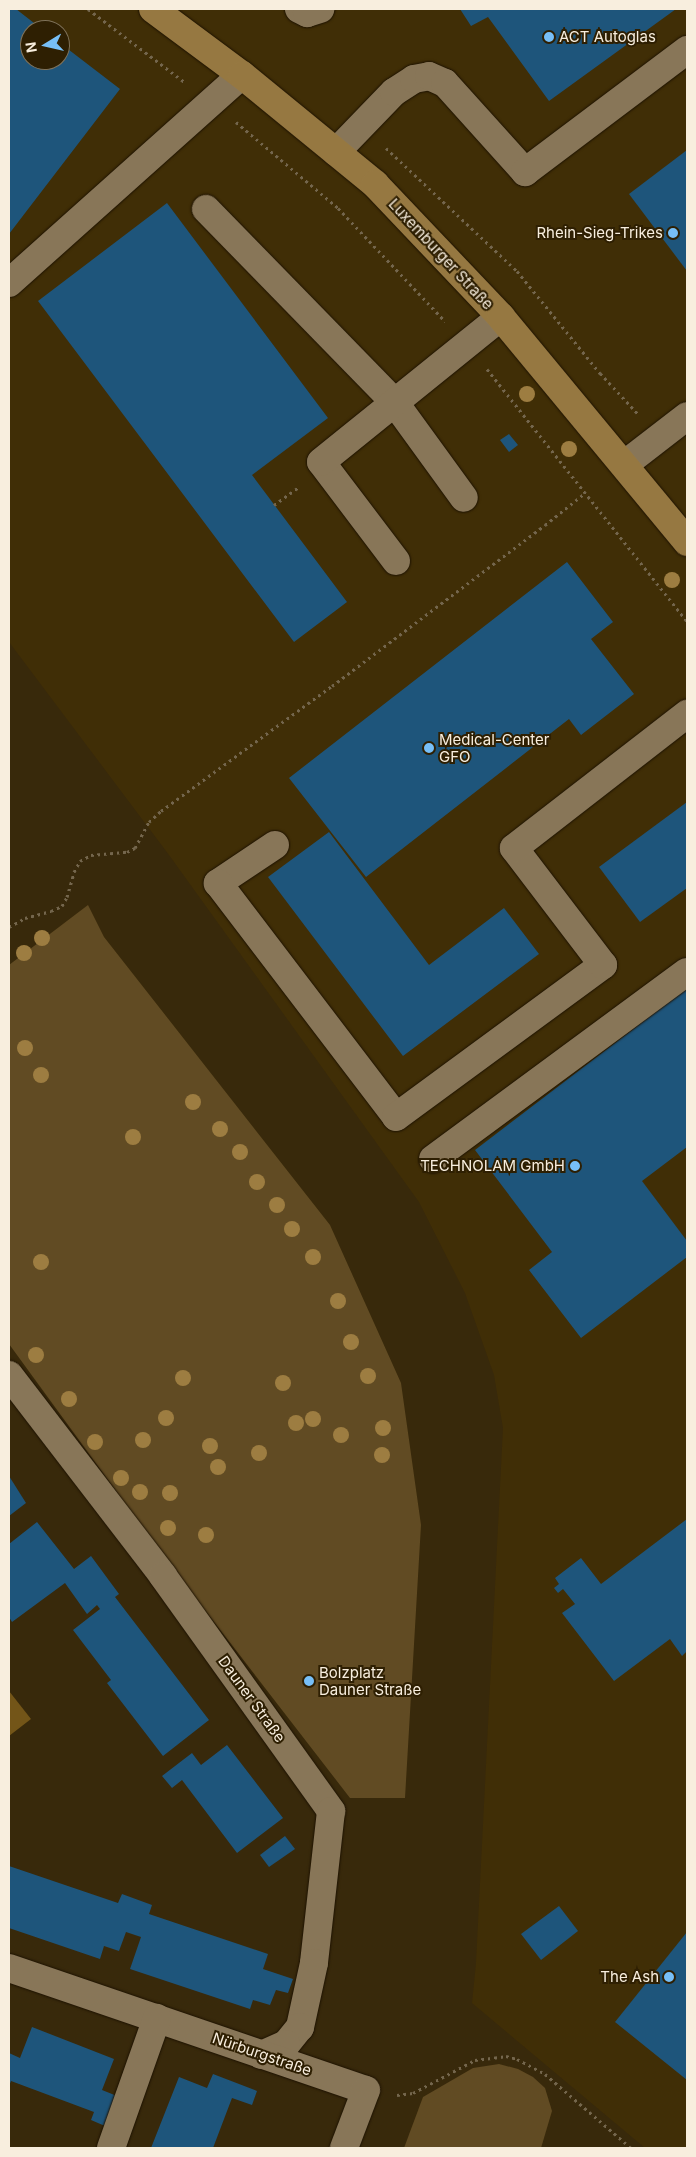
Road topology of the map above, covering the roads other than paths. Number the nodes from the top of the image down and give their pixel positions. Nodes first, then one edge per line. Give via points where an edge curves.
1 (153, 9) edge
2 (299, 9) edge
3 (320, 9) edge
4 (687, 50) edge
5 (242, 75) junction
6 (336, 152) junction
7 (206, 208) dead end
8 (9, 283) edge
9 (502, 317) junction
10 (395, 403) junction
11 (687, 416) edge
12 (625, 464) junction
13 (464, 498) dead end
14 (687, 542) edge
15 (396, 561) dead end
16 (687, 714) edge
17 (275, 845) dead end
18 (687, 972) edge
19 (433, 1159) dead end
20 (9, 1375) edge
21 (9, 1968) edge
22 (157, 2018) junction
23 (261, 2055) junction
24 (111, 2148) edge
25 (344, 2148) edge

1 - 5 main road, Luxemburger Straße
2 - 3 street via 307,13
4 - 6 street via 526,172 445,83 429,76 414,78 394,92
5 - 6 main road, Luxemburger Straße
5 - 8 street
6 - 9 main road, Luxemburger Straße via 375,184
7 - 10 street
9 - 10 street
9 - 12 main road, Luxemburger Straße
10 - 13 street
10 - 15 street via 321,462
11 - 12 street
12 - 14 main road, Luxemburger Straße
16 - 17 street via 514,848 603,965 396,1118 218,883
18 - 19 street
20 - 23 street, Dauner Straße via 163,1576 331,1811 314,1963 300,2026 286,2044
21 - 22 street, Nürburgstraße
22 - 23 street, Nürburgstraße
22 - 24 street
23 - 25 street, Nürburgstraße via 366,2090

